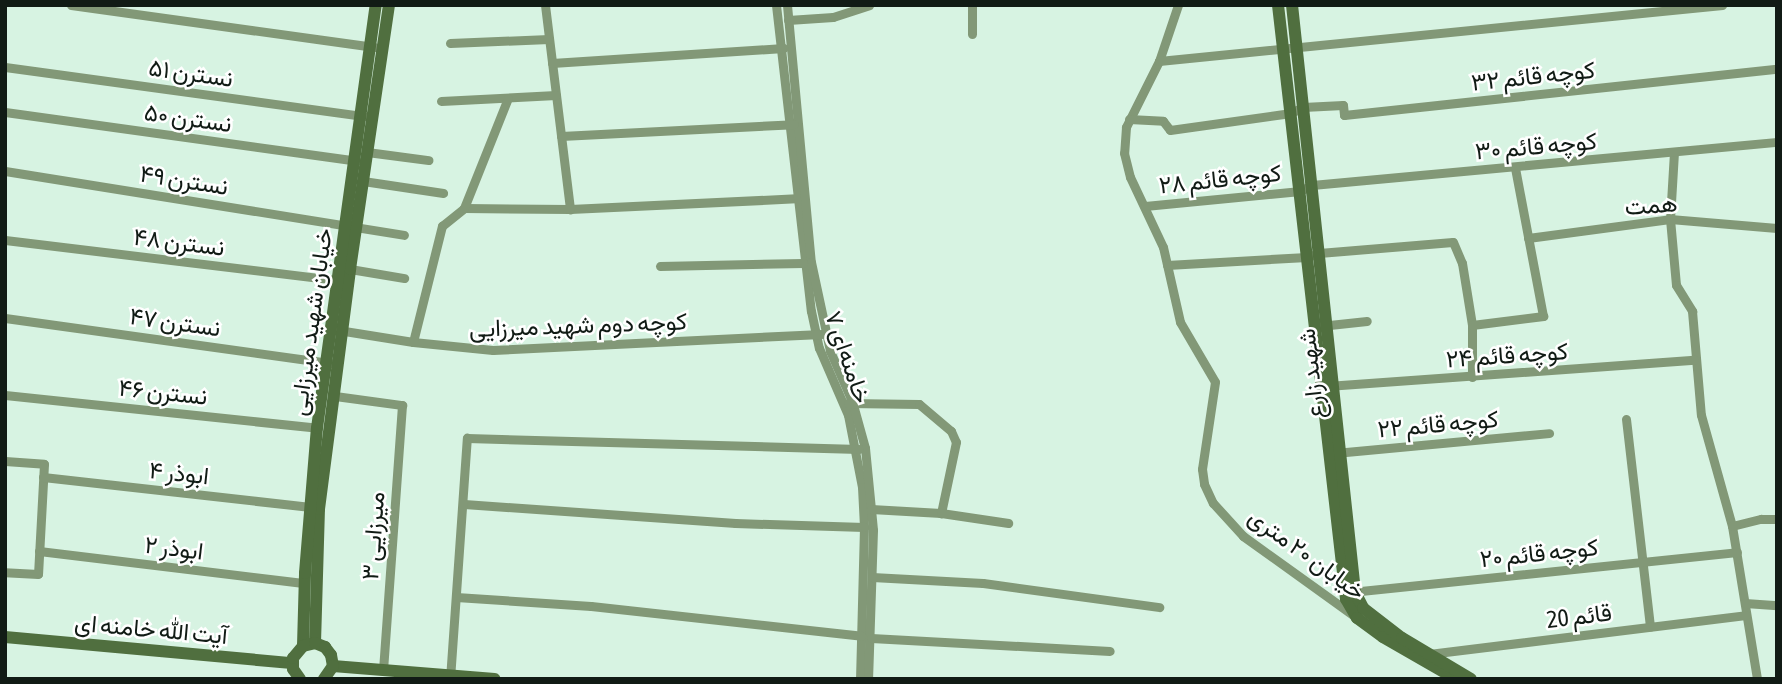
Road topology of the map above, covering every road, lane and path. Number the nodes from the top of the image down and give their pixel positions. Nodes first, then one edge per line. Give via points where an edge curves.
1 (71, 5) edge
2 (376, 5) edge
3 (389, 5) edge
4 (545, 5) edge
5 (776, 5) edge
6 (787, 5) edge
7 (869, 5) edge
8 (972, 5) edge
9 (1178, 5) edge
10 (1278, 5) edge
11 (1292, 5) edge
12 (1722, 5) edge
13 (788, 20) junction
14 (972, 34) dead end
15 (549, 39) junction
16 (450, 43) dead end
17 (377, 48) junction
18 (786, 48) junction
19 (1290, 49) junction
20 (1159, 61) junction
21 (552, 63) junction
22 (5, 67) edge
23 (1777, 69) edge
24 (556, 95) junction
25 (508, 98) junction
26 (441, 101) dead end
27 (1297, 110) junction
28 (5, 112) edge
29 (366, 116) junction
30 (1129, 119) junction
31 (794, 124) junction
32 (561, 136) junction
33 (1777, 142) edge
34 (1674, 152) junction
35 (362, 158) junction
36 (428, 160) dead end
37 (1515, 168) junction
38 (5, 171) edge
39 (363, 181) junction
40 (1306, 188) junction
41 (443, 193) dead end
42 (801, 198) junction
43 (1145, 206) junction
44 (464, 208) junction
45 (570, 209) junction
46 (1670, 219) junction
47 (351, 226) junction
48 (1777, 228) edge
49 (404, 235) dead end
50 (1528, 238) junction
51 (5, 240) edge
52 (1313, 255) junction
53 (803, 263) junction
54 (1167, 265) junction
55 (660, 266) dead end
56 (345, 277) junction
57 (404, 278) dead end
58 (5, 318) edge
59 (1367, 321) dead end
60 (1472, 325) junction
61 (1321, 326) junction
62 (338, 330) junction
63 (821, 335) junction
64 (413, 342) junction
65 (1694, 360) junction
66 (334, 363) junction
67 (1472, 377) junction
68 (1328, 386) junction
69 (5, 395) edge
70 (335, 396) junction
71 (848, 403) junction
72 (1626, 419) dead end
73 (317, 428) junction
74 (1549, 433) dead end
75 (860, 449) junction
76 (1335, 453) junction
77 (5, 461) edge
78 (43, 477) junction
79 (464, 504) junction
80 (310, 507) junction
81 (871, 509) junction
82 (941, 513) junction
83 (1777, 519) edge
84 (1008, 523) dead end
85 (1732, 526) junction
86 (864, 527) junction
87 (39, 551) junction
88 (1737, 552) junction
89 (1641, 562) junction
90 (5, 572) edge
91 (872, 577) junction
92 (304, 583) junction
93 (1350, 592) junction
94 (456, 597) junction
95 (1745, 603) junction
96 (1777, 605) edge
97 (1159, 607) dead end
98 (1371, 614) junction
99 (1746, 615) junction
100 (1357, 618) junction
101 (1650, 627) junction
102 (5, 637) edge
103 (866, 637) junction
104 (309, 644) junction
105 (1110, 652) dead end
106 (1429, 654) junction
107 (1416, 656) junction
108 (292, 663) junction
109 (332, 666) junction
110 (383, 669) junction
111 (450, 677) edge
112 (300, 679) edge
113 (324, 679) edge
114 (494, 679) edge
115 (860, 679) edge
116 (868, 679) edge
117 (1455, 679) edge
118 (1471, 679) edge
119 (1757, 679) edge

1 - 17 street
2 - 17 street, خیابان شهید میرزایی
3 - 17 street, خیابان شهید میرزایی
4 - 15 street
5 - 18 street, خامنه‌ای ۷
6 - 13 street, خامنه‌ای ۷
7 - 13 street via 833,17
8 - 14 street
9 - 20 street, خیابان ۲۰ متری
10 - 19 street, شهید زارع
11 - 19 street, شهید زارع
12 - 19 street
13 - 18 street, خامنه‌ای ۷
15 - 16 street
15 - 21 street
17 - 29 street, خیابان شهید میرزایی
18 - 21 street
18 - 31 street, خامنه‌ای ۷
19 - 20 street
19 - 27 street, شهید زارع
20 - 30 street, خیابان ۲۰ متری
21 - 24 street
22 - 29 street, نسترن ۵۱
23 - 27 street, کوچه قائم ۳۲ via 1343,115 1343,104
24 - 25 street
24 - 32 street
25 - 26 street
25 - 44 street
27 - 30 street via 1170,130 1163,121
27 - 40 street, شهید زارع
28 - 35 street, نسترن ۵۰
29 - 35 street, خیابان شهید میرزایی
30 - 43 street, خیابان ۲۰ متری via 1124,153
31 - 32 street
31 - 42 street, خامنه‌ای ۷
32 - 45 street
33 - 34 street, کوچه قائم ۳۰
34 - 37 street, کوچه قائم ۳۰
34 - 46 street
35 - 36 street, نسترن ۵۰
35 - 39 street, خیابان شهید میرزایی
35 - 47 street, خیابان شهید میرزایی
37 - 40 street, کوچه قائم ۳۰
37 - 50 street
38 - 47 street, نسترن ۴۹
39 - 41 street
39 - 47 street, خیابان شهید میرزایی
40 - 43 street, کوچه قائم ۲۸
40 - 52 street, شهید زارع
42 - 45 street
42 - 53 street, خامنه‌ای ۷
42 - 63 street, خامنه‌ای ۷
43 - 54 street, خیابان ۲۰ متری
44 - 45 street
44 - 64 street via 442,226
46 - 48 street, همت
46 - 50 street, همت
46 - 65 street via 1676,285 1692,311
47 - 49 street, نسترن ۴۹
47 - 56 street, خیابان شهید میرزایی
50 - 60 street via 1543,316
51 - 56 street, نسترن ۴۸
52 - 54 street
52 - 60 street via 1453,242 1462,263
52 - 61 street, شهید زارع
53 - 55 street
53 - 63 street, خامنه‌ای ۷
54 - 100 street, خیابان ۲۰ متری via 1180,322 1215,382 1202,469 1213,503 1243,536
56 - 57 street, نسترن ۴۸
56 - 62 street, خیابان شهید میرزایی
58 - 66 street, نسترن ۴۷
59 - 61 street
60 - 67 street
61 - 68 street, شهید زارع
62 - 64 street, کوچه دوم شهید میرزایی
62 - 66 street, خیابان شهید میرزایی
63 - 64 street, کوچه دوم شهید میرزایی via 493,350
63 - 71 street, خامنه‌ای ۷
65 - 67 street, کوچه قائم ۲۴
65 - 85 street via 1701,415
66 - 70 street, خیابان شهید میرزایی
66 - 73 street, خیابان شهید میرزایی
67 - 68 street, کوچه قائم ۲۴
68 - 76 street, شهید زارع
69 - 73 street, نسترن ۴۶
70 - 104 street, خیابان شهید میرزایی via 319,509
70 - 110 street, میرزایی ۳ via 402,405
71 - 75 street, خامنه‌ای ۷
71 - 82 street via 919,404 951,430 956,442
72 - 89 street
73 - 80 street, خیابان شهید میرزایی
74 - 76 street, کوچه قائم ۲۲
75 - 79 street via 467,438
75 - 81 street, خامنه‌ای ۷
75 - 86 street, خامنه‌ای ۷
76 - 93 street, شهید زارع
77 - 78 street via 44,464
78 - 80 street, ابوذر ۴
78 - 87 street
79 - 86 street
79 - 94 street
80 - 92 street, خیابان شهید میرزایی
81 - 82 street
81 - 91 street, خامنه‌ای ۷
82 - 84 street
83 - 85 street
85 - 88 street
86 - 103 street, خامنه‌ای ۷
87 - 90 street via 38,573
87 - 92 street, ابوذر ۲
88 - 89 street, کوچه قائم ۲۰
88 - 95 street
89 - 93 street, کوچه قائم ۲۰
89 - 101 street
91 - 97 street via 983,583
91 - 103 street, خامنه‌ای ۷
92 - 104 street, خیابان شهید میرزایی
93 - 98 street, شهید زارع
93 - 100 street, شهید زارع
94 - 103 street via 591,606
94 - 111 street
95 - 96 street
95 - 99 street
98 - 100 street, خیابان ۲۰ متری
98 - 106 street, شهید زارع
99 - 101 street, قائم 20
99 - 119 street
100 - 107 street, شهید زارع
101 - 106 street, قائم 20
102 - 108 street, آیت الله خامنه ای
103 - 105 street
103 - 115 street, خامنه‌ای ۷
103 - 116 street, خامنه‌ای ۷
104 - 108 street via 295,653
104 - 109 street via 328,651
106 - 107 street, قائم 20
106 - 118 street, شهید زارع
107 - 117 street, شهید زارع
108 - 112 street
109 - 110 street
109 - 113 street
110 - 111 street
111 - 114 street

